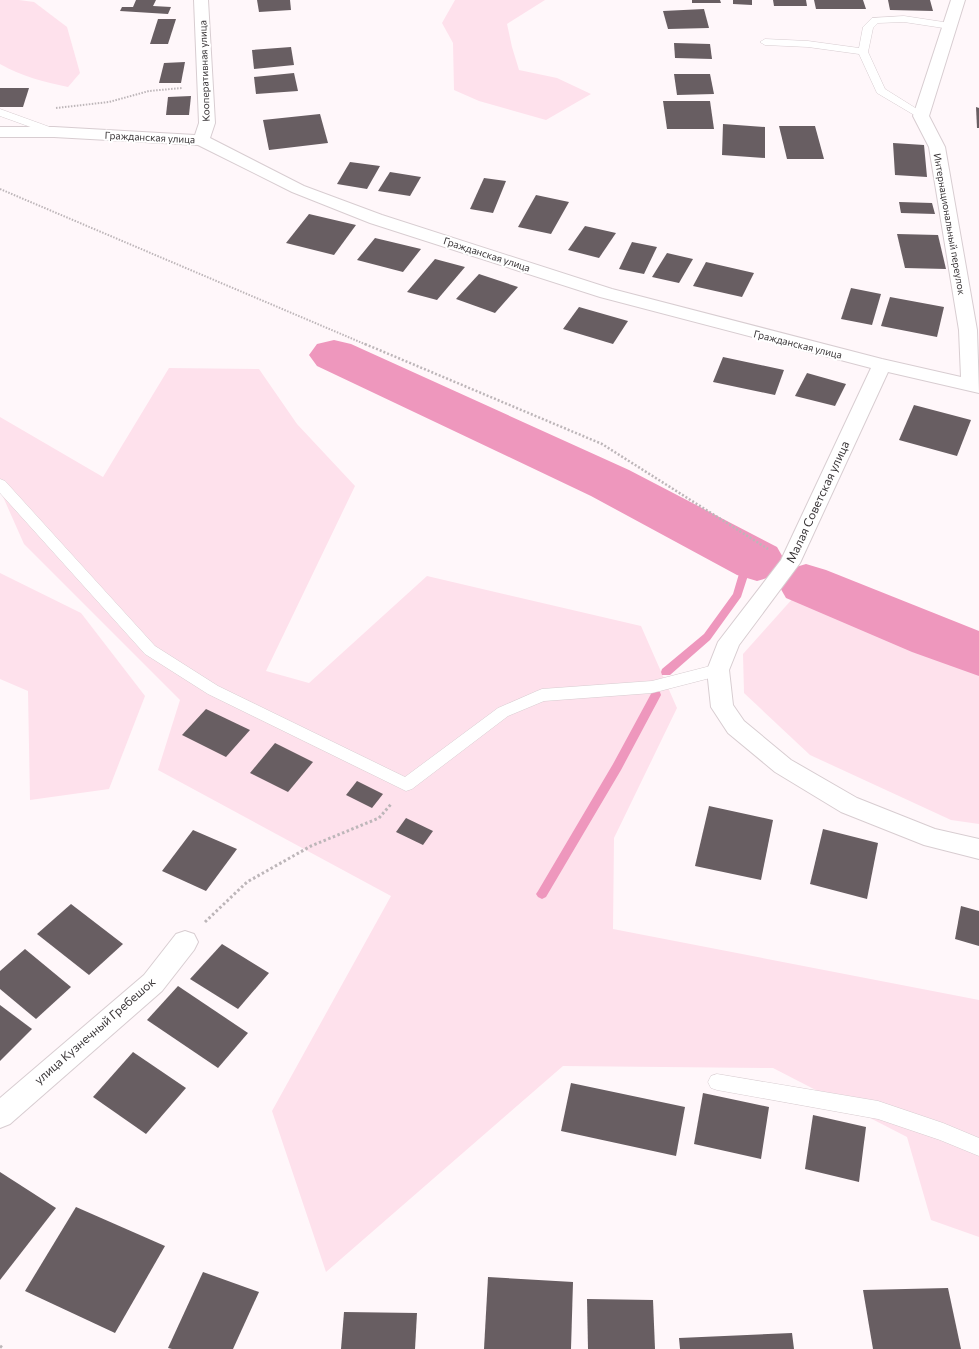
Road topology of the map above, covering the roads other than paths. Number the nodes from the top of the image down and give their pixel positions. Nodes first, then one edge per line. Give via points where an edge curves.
1 (202, 0) edge
2 (958, 0) edge
3 (950, 26) junction
4 (765, 42) dead end
5 (863, 52) junction
6 (0, 112) edge
7 (921, 116) junction
8 (0, 132) edge
9 (54, 132) junction
10 (201, 140) junction
11 (882, 365) junction
12 (975, 386) edge
13 (0, 484) edge
14 (718, 670) junction
15 (979, 849) edge
16 (185, 942) road end
17 (717, 1082) dead end
18 (0, 1115) edge
19 (979, 1147) edge

1 - 10 street, Кооперативная улица via 207,123
2 - 3 street
3 - 5 lane via 904,19 875,20 868,28
3 - 7 street
4 - 5 lane via 808,44
5 - 7 lane via 881,91
6 - 9 lane
7 - 12 street, Интернациональный переулок via 936,148 968,330
8 - 9 street, Гражданская улица
9 - 10 street, Гражданская улица
10 - 11 street, Гражданская улица via 298,189 376,218 606,293
11 - 12 street, Гражданская улица
11 - 14 street, Малая Советская улица via 790,563 729,642
13 - 14 lane via 150,650 213,690 406,785 503,712 542,695 652,687
14 - 15 street, Малая Советская улица via 722,707 736,727 783,766 849,805 932,838
16 - 18 street, улица Кузнечный Гребешок via 153,983
17 - 19 lane via 878,1110 944,1132

